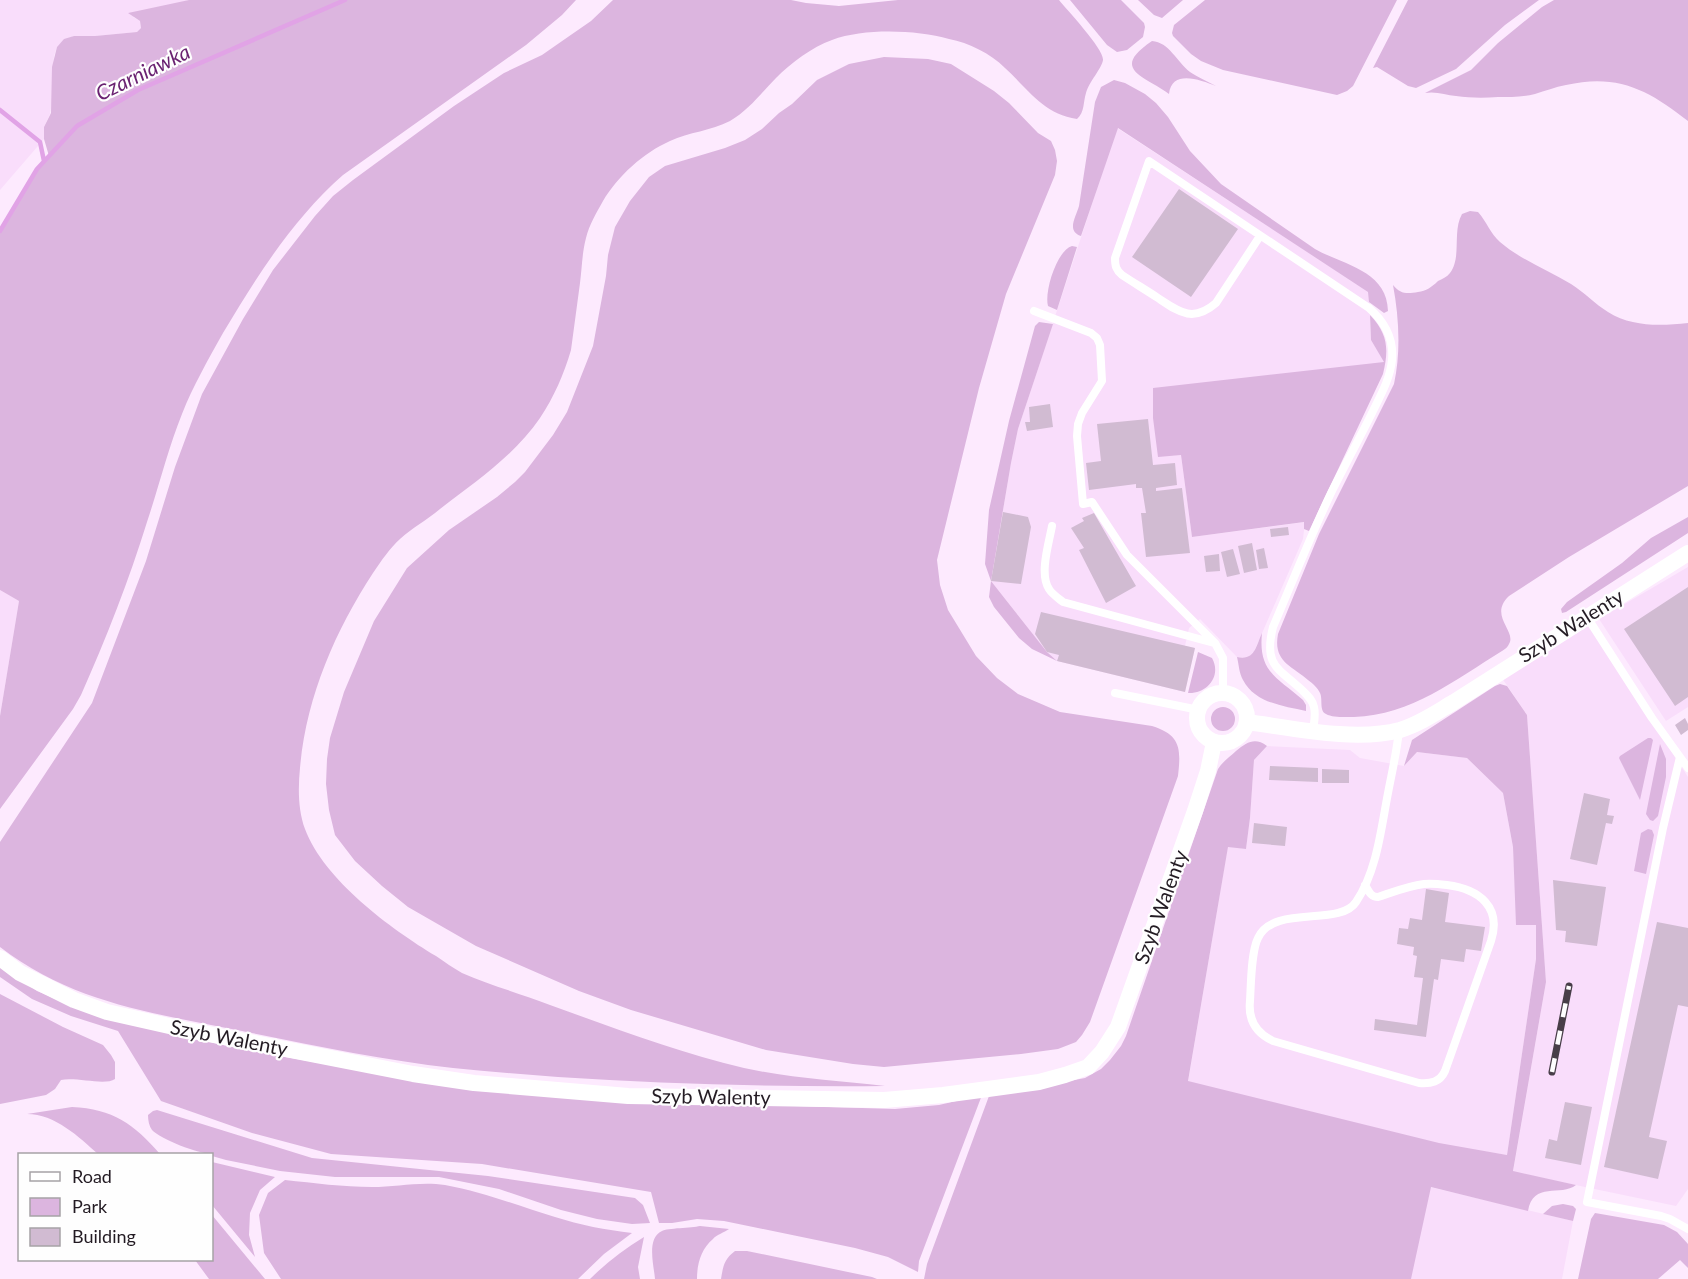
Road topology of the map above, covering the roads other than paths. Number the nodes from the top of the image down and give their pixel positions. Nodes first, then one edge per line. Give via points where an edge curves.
1 (1260, 236) junction
2 (1034, 311) dead end
3 (1052, 526) dead end
4 (1688, 553) edge
5 (1587, 616) junction
6 (1215, 643) junction
7 (1115, 693) dead end
8 (1223, 693) junction
9 (1199, 710) junction
10 (1247, 722) junction
11 (1313, 730) junction
12 (1399, 730) junction
13 (1215, 742) junction
14 (1680, 757) junction
15 (1688, 768) edge
16 (1365, 885) junction
17 (0, 958) edge
18 (1688, 1229) edge

1 - 1 lane via 1149,161 1115,265 1122,275 1180,312 1200,313 1216,303
1 - 11 lane via 1369,308 1387,328 1393,357 1383,391 1331,493 1272,627 1271,659 1281,673 1311,698 1315,709
2 - 6 lane via 1091,333 1100,345 1102,381 1078,424 1083,504 1092,502 1127,555
3 - 6 lane via 1044,580 1063,602
4 - 5 street, Szyb Walenty
5 - 12 street, Szyb Walenty via 1428,718
5 - 14 lane
6 - 8 lane via 1224,668
7 - 9 lane
8 - 9 street via 1208,698
8 - 10 street via 1239,699
9 - 13 street via 1198,726
10 - 11 street, Szyb Walenty
10 - 13 street via 1236,740
11 - 12 street, Szyb Walenty via 1349,734
12 - 16 lane via 1377,850
13 - 17 street, Szyb Walenty via 1196,811 1119,1027 1088,1066 1038,1082 884,1100 628,1096 474,1083 107,1012 20,973
14 - 15 lane
14 - 18 lane via 1587,1202 1661,1216
16 - 16 lane via 1351,908 1289,919 1262,932 1254,953 1250,1018 1263,1037 1273,1041 1419,1083 1435,1082 1445,1071 1491,941 1491,910 1478,896 1453,886 1425,884 1374,897

